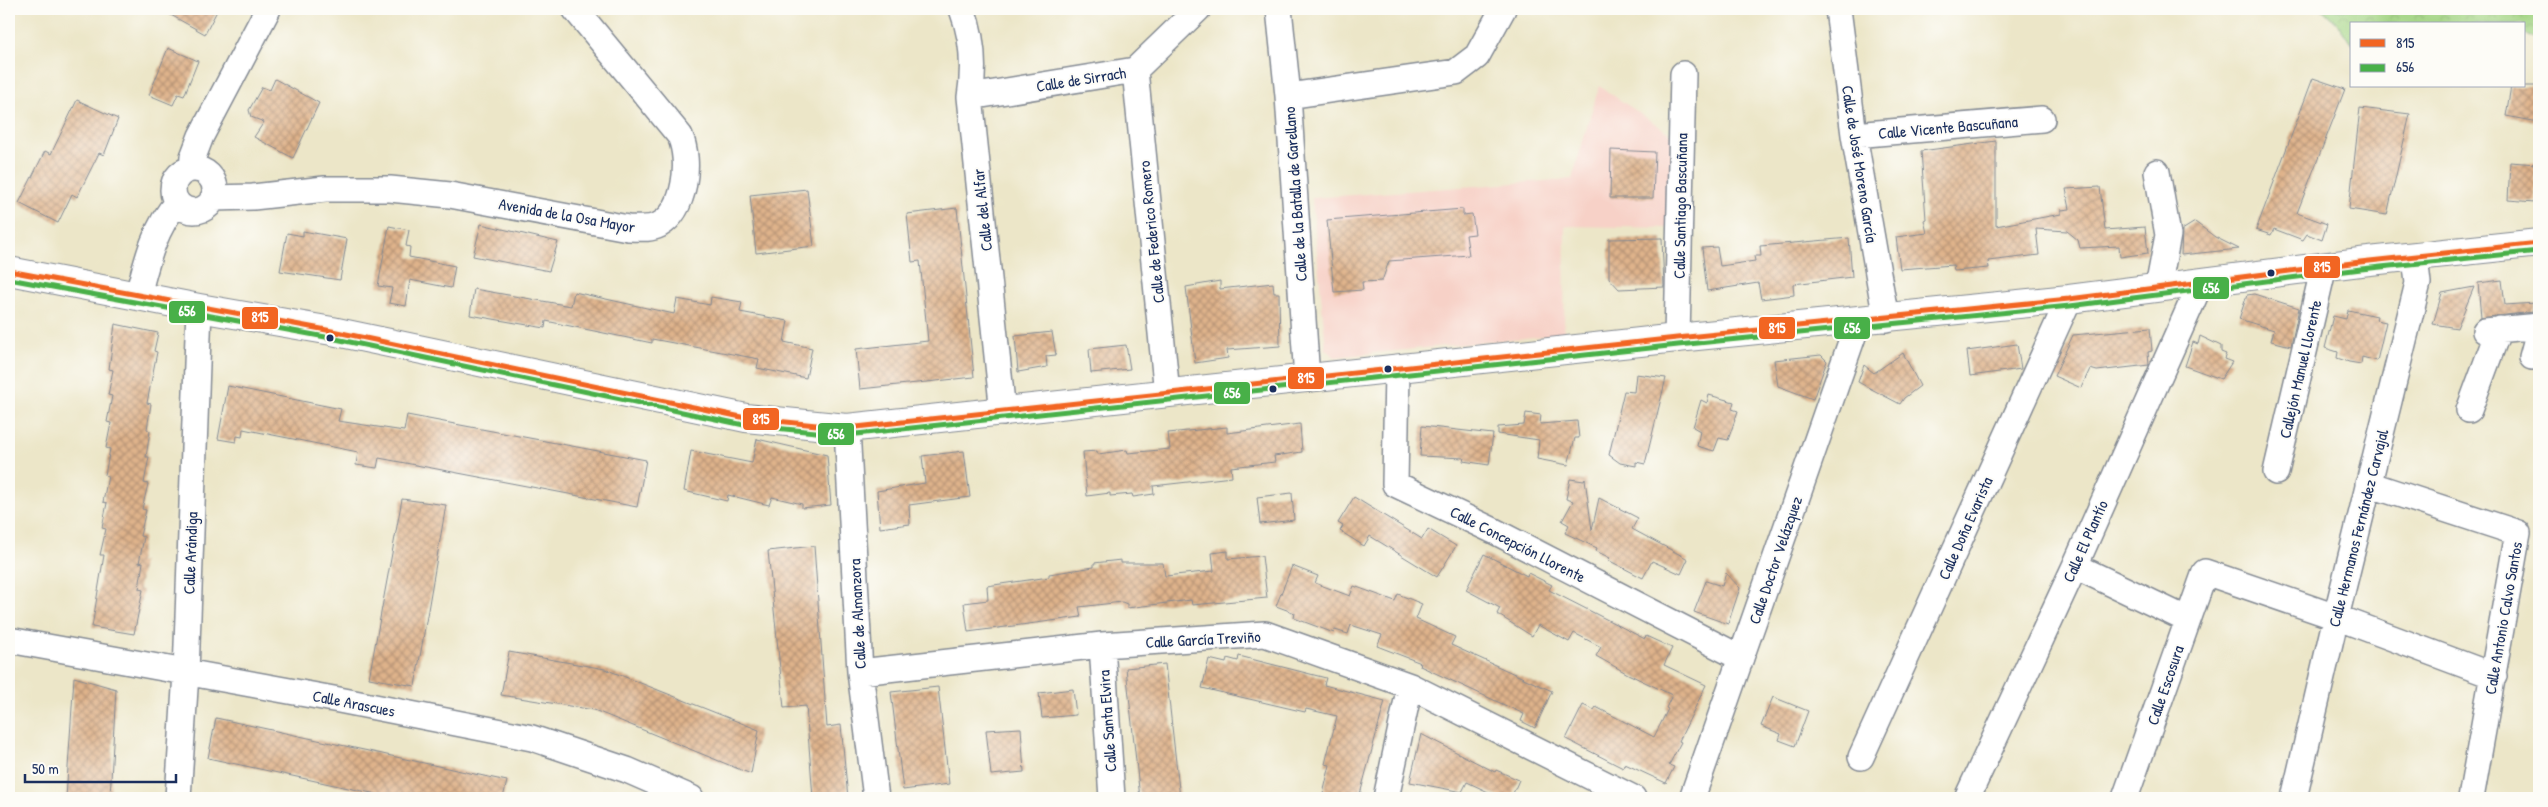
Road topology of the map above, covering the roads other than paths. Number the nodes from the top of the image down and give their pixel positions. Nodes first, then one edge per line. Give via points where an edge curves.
1 (268, 9) edge
2 (575, 9) edge
3 (962, 9) edge
4 (1198, 9) edge
5 (1279, 9) edge
6 (1503, 9) edge
7 (1838, 9) edge
8 (1135, 70) junction
9 (1683, 74) dead end
10 (1288, 96) junction
11 (970, 97) junction
12 (2042, 119) dead end
13 (1854, 136) junction
14 (192, 169) junction
15 (2157, 172) dead end
16 (213, 198) junction
17 (177, 203) junction
18 (2539, 243) edge
19 (2415, 257) junction
20 (2324, 266) junction
21 (9, 271) edge
22 (2201, 282) junction
23 (2158, 288) junction
24 (138, 295) junction
25 (2069, 299) junction
26 (199, 308) junction
27 (1886, 319) junction
28 (1858, 322) junction
29 (2539, 326) edge
30 (2539, 331) edge
31 (1678, 338) junction
32 (2532, 357) dead end
33 (1397, 370) junction
34 (1307, 379) junction
35 (1167, 394) junction
36 (2469, 410) dead end
37 (1003, 413) junction
38 (847, 428) junction
39 (2276, 472) dead end
40 (2368, 484) junction
41 (2074, 566) junction
42 (2336, 617) junction
43 (2188, 620) junction
44 (9, 640) edge
45 (1102, 645) junction
46 (1742, 658) junction
47 (860, 672) junction
48 (186, 673) junction
49 (2494, 676) junction
50 (1410, 686) junction
51 (1861, 757) dead end
52 (178, 798) edge
53 (691, 798) edge
54 (876, 798) edge
55 (1112, 798) edge
56 (1386, 798) edge
57 (1632, 798) edge
58 (1692, 798) edge
59 (1967, 798) edge
60 (2125, 798) edge
61 (2294, 798) edge
62 (2471, 798) edge

1 - 14 street via 201,136
2 - 16 street, Avenida de la Osa Mayor via 685,146 678,203 672,214 659,224 648,229 628,228 468,198 390,189 325,189
3 - 11 street, Calle del Alfar via 969,26 975,68
4 - 8 street, Calle de Sirrach
5 - 10 street, Calle de la Batalla de Garellano
6 - 10 street via 1477,56 1456,72
7 - 13 street, Calle de José Moreno García
8 - 11 street, Calle de Sirrach
8 - 35 street, Calle de Federico Romero
9 - 31 street, Calle Santiago Bascuñana
10 - 34 street, Calle de la Batalla de Garellano
11 - 37 street, Calle del Alfar
12 - 13 street, Calle Vicente Bascuñana
13 - 27 street, Calle de José Moreno García
14 - 16 street via 210,178 214,184
14 - 17 street via 180,174 174,184
15 - 23 street via 2168,235
16 - 17 street via 209,204 196,210 182,208
17 - 24 street via 163,223
18 - 19 main road
19 - 20 main road
19 - 40 street, Calle Hermanos Fernández Carvajal via 2418,284
20 - 22 main road
20 - 39 street, Callejón Manuel Llorente
21 - 24 main road
22 - 23 main road
22 - 41 street, Calle El Plantío
23 - 25 main road
24 - 26 main road
25 - 27 main road
25 - 51 street, Calle Doña Evarista
26 - 38 main road via 332,331 746,418
26 - 48 street, Calle Arándiga
27 - 28 main road
28 - 31 main road
28 - 46 street, Calle Doctor Velázquez
29 - 36 street via 2492,330
30 - 32 street
31 - 33 main road
33 - 34 main road
33 - 46 street, Calle Concepción Llorente via 1395,484
34 - 35 main road
35 - 37 main road
37 - 38 main road
38 - 47 street, Calle de Almanzora
40 - 42 street, Calle Hermanos Fernández Carvajal
40 - 49 street, Calle Antonio Calvo Santos via 2518,533
41 - 43 street
41 - 59 street, Calle El Plantío
42 - 43 street, Calle Escosura via 2205,572
42 - 49 street
42 - 61 street, Calle Hermanos Fernández Carvajal
43 - 60 street, Calle Escosura
44 - 48 street, Calle Arascues
45 - 47 street, Calle García Treviño
45 - 50 street, Calle García Treviño via 1265,634
45 - 55 street, Calle Santa Elvira
46 - 58 street, Calle Doctor Velázquez
47 - 54 street, Calle de Almanzora
48 - 52 street, Calle Arándiga
48 - 53 street, Calle Arascues via 532,738 627,770
49 - 62 street, Calle Antonio Calvo Santos
50 - 56 street
50 - 57 street, Calle García Treviño

